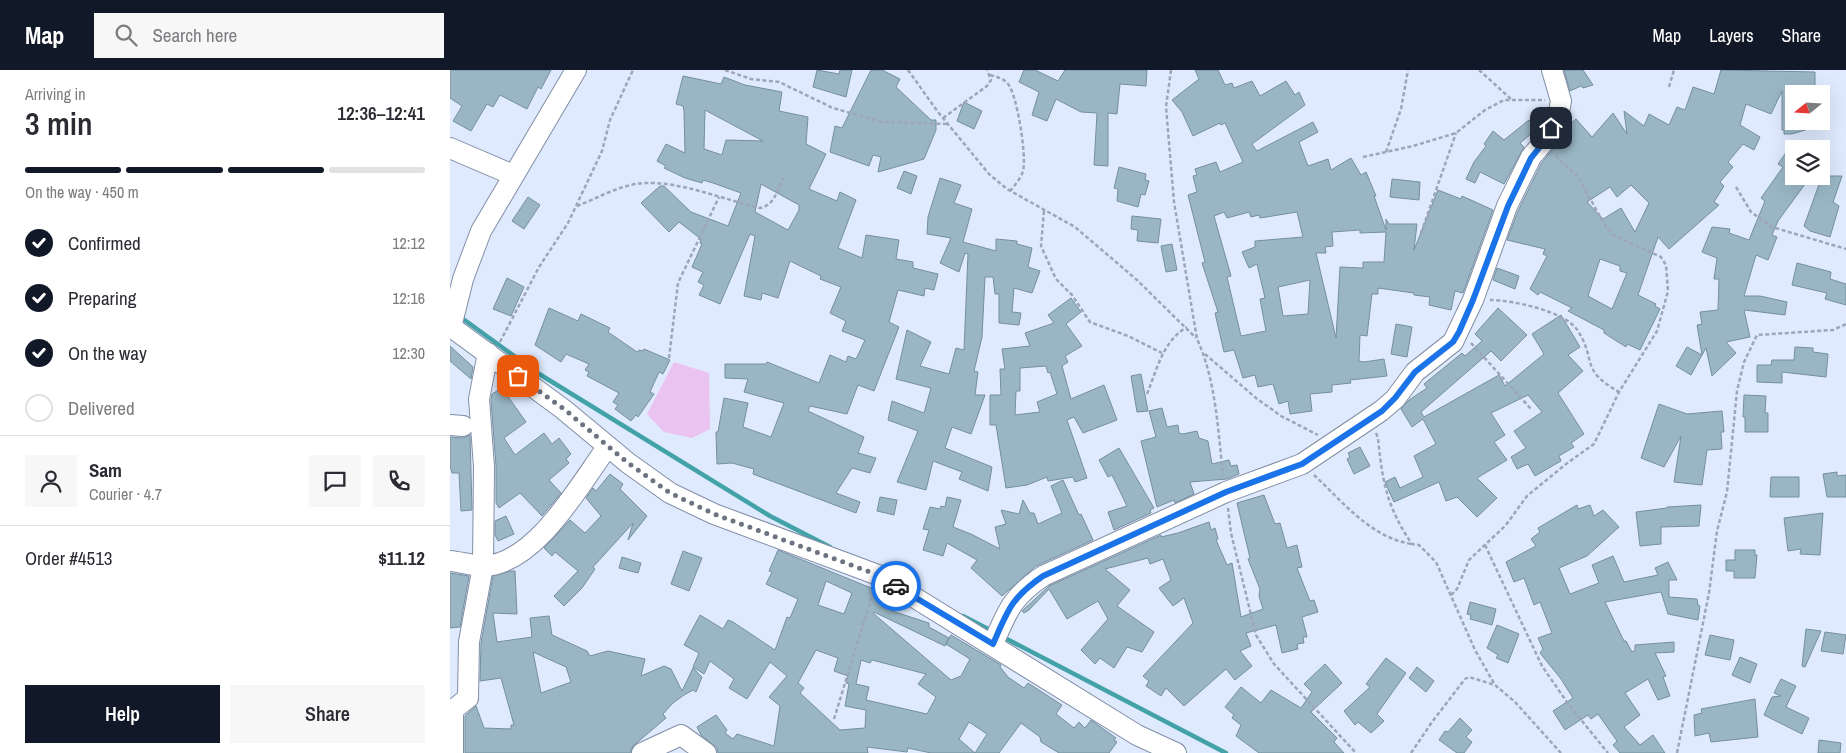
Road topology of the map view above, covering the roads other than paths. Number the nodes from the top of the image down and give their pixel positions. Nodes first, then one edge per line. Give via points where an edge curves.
1 (576, 70) edge
2 (1552, 70) edge
3 (450, 148) edge
4 (513, 175) junction
5 (451, 326) edge
6 (488, 354) junction
7 (608, 446) junction
8 (450, 561) edge
9 (483, 566) junction
10 (993, 644) junction
11 (453, 753) edge
12 (642, 753) edge
13 (706, 753) edge
14 (1176, 753) edge

1 - 4 street
2 - 10 street via 1561,100 1559,112 1531,158 1508,206 1473,300 1453,342 1415,372 1395,398 1365,423 1302,464 1226,492 1043,576 1011,603
3 - 4 street
4 - 5 street via 481,230 463,279
5 - 6 street
6 - 7 street via 564,409
6 - 9 street via 479,399 484,467
7 - 9 street via 531,546 504,562
7 - 10 street via 670,493 714,514 878,575
8 - 9 street
9 - 11 street via 469,642 468,698 453,710
10 - 14 street via 1137,735
12 - 13 street via 681,735

